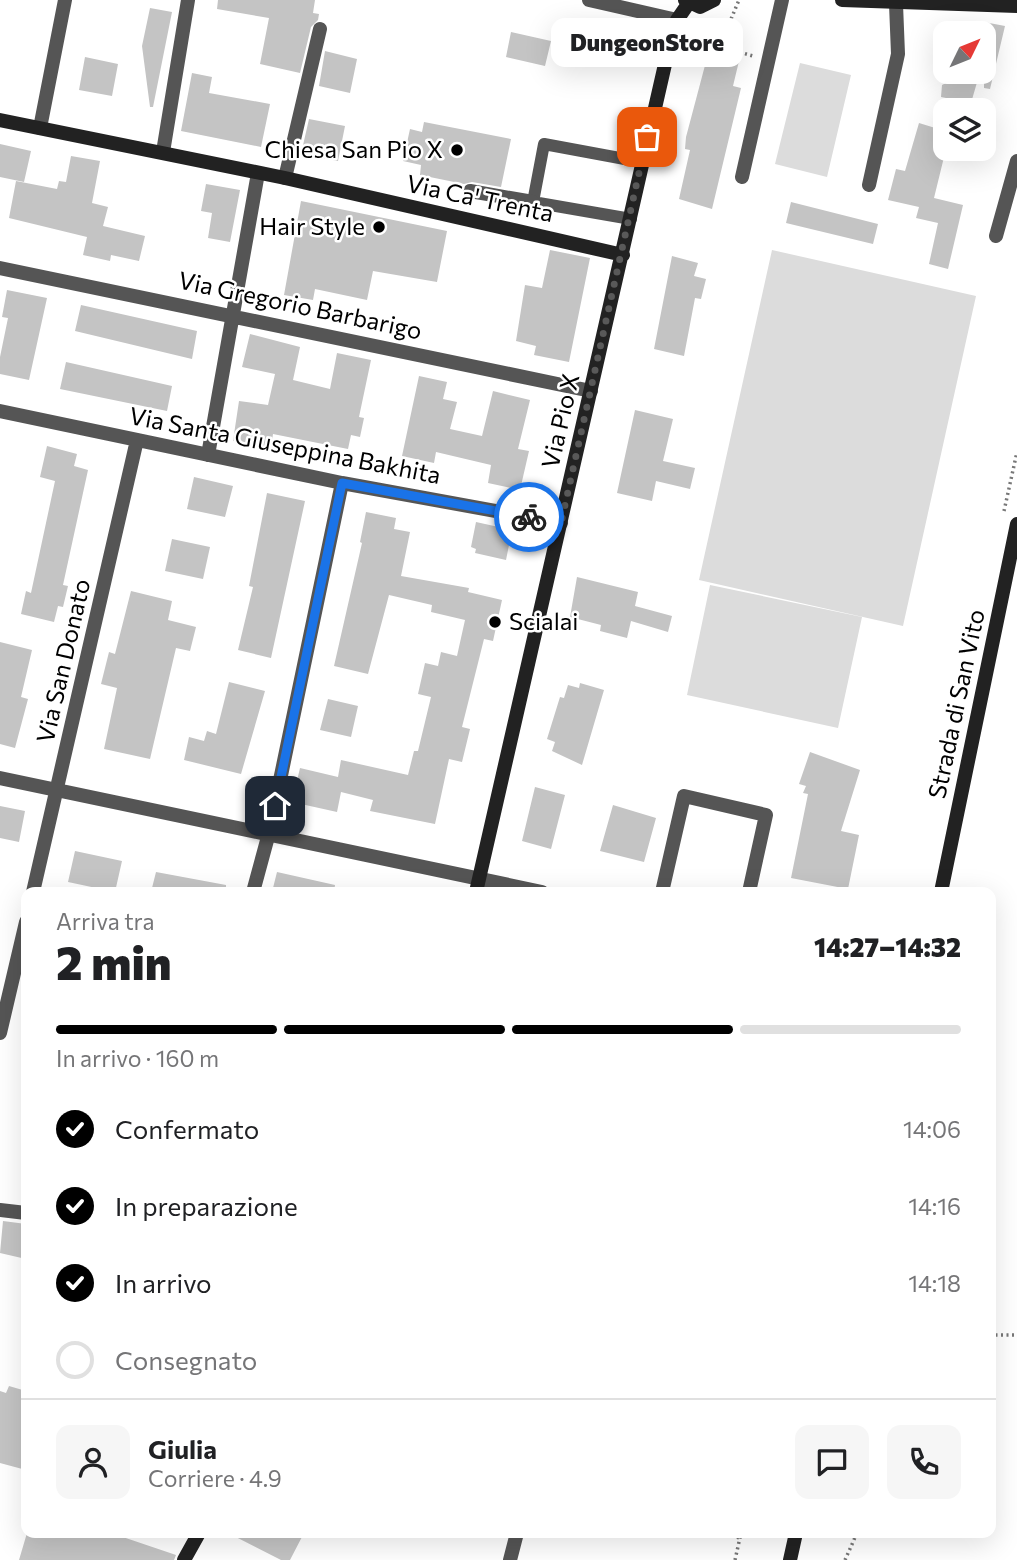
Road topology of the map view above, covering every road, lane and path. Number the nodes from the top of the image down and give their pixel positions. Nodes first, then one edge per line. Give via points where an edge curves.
1 (65, 0) edge
2 (188, 0) edge
3 (589, 0) edge
4 (714, 0) edge
5 (739, 0) edge
6 (782, 0) edge
7 (842, 0) edge
8 (687, 2) edge
9 (896, 2) edge
10 (1017, 6) edge
11 (997, 8) junction
12 (1017, 13) edge
13 (677, 20) junction
14 (320, 29) dead end
15 (671, 38) junction
16 (708, 43) junction
17 (768, 60) junction
18 (0, 120) edge
19 (40, 128) junction
20 (163, 152) junction
21 (1017, 161) edge
22 (641, 162) junction
23 (258, 173) junction
24 (742, 177) dead end
25 (285, 178) junction
26 (869, 185) dead end
27 (470, 191) dead end
28 (533, 202) junction
29 (631, 219) junction
30 (996, 236) dead end
31 (623, 255) junction
32 (0, 268) edge
33 (232, 315) junction
34 (591, 391) junction
35 (0, 411) edge
36 (137, 440) junction
37 (208, 455) junction
38 (342, 483) junction
39 (561, 523) junction
40 (1017, 524) edge
41 (0, 778) edge
42 (58, 790) junction
43 (269, 832) junction
44 (477, 886) edge
45 (34, 887) edge
46 (254, 887) edge
47 (665, 887) edge
48 (750, 887) edge
49 (942, 887) edge
50 (21, 943) edge
51 (0, 1033) edge
52 (0, 1210) edge
53 (21, 1212) edge
54 (996, 1335) edge
55 (1017, 1335) edge
56 (196, 1538) edge
57 (516, 1538) edge
58 (740, 1538) edge
59 (795, 1538) edge
60 (856, 1538) edge
61 (184, 1560) edge
62 (510, 1560) edge
63 (735, 1560) edge
64 (790, 1560) edge
65 (845, 1560) edge

1 - 19 street
2 - 20 street
3 - 13 street
4 - 8 street, Via Pio X via 700,7
5 - 16 path via 729,24
6 - 17 street
7 - 9 street
8 - 13 street, Via Pio X
9 - 11 street
9 - 26 street via 898,54
10 - 11 street
11 - 12 street
13 - 15 street, Via Pio X
14 - 25 street
15 - 16 path
15 - 22 street, Via Pio X
16 - 17 path
17 - 24 street
18 - 19 street, Via Ca' Trenta
19 - 20 street, Via Ca' Trenta
20 - 23 street, Via Ca' Trenta
21 - 30 street
22 - 28 lane via 544,144
22 - 29 street, Via Pio X
23 - 25 street, Via Ca' Trenta
23 - 33 street
25 - 31 street, Via Ca' Trenta
27 - 28 street
28 - 29 lane
29 - 31 street, Via Pio X
31 - 34 street, Via Pio X
32 - 33 street, Via Gregorio Barbarigo
33 - 34 street, Via Gregorio Barbarigo
33 - 37 street
34 - 39 street, Via Pio X
35 - 36 street, Via Santa Giuseppina Bakhita
36 - 37 street, Via Santa Giuseppina Bakhita
36 - 42 street, Via San Donato
37 - 38 street, Via Santa Giuseppina Bakhita
38 - 39 street, Via Santa Giuseppina Bakhita
38 - 43 street
39 - 44 street, Via Pio X
40 - 49 street, Strada di San Vito
41 - 42 street
42 - 43 street
42 - 45 street, Via San Donato
43 - 44 street
43 - 46 street
47 - 48 street via 684,796 766,815
50 - 51 street
52 - 53 street
54 - 55 path
56 - 61 street
57 - 62 street
58 - 63 path
59 - 64 street
60 - 65 path

